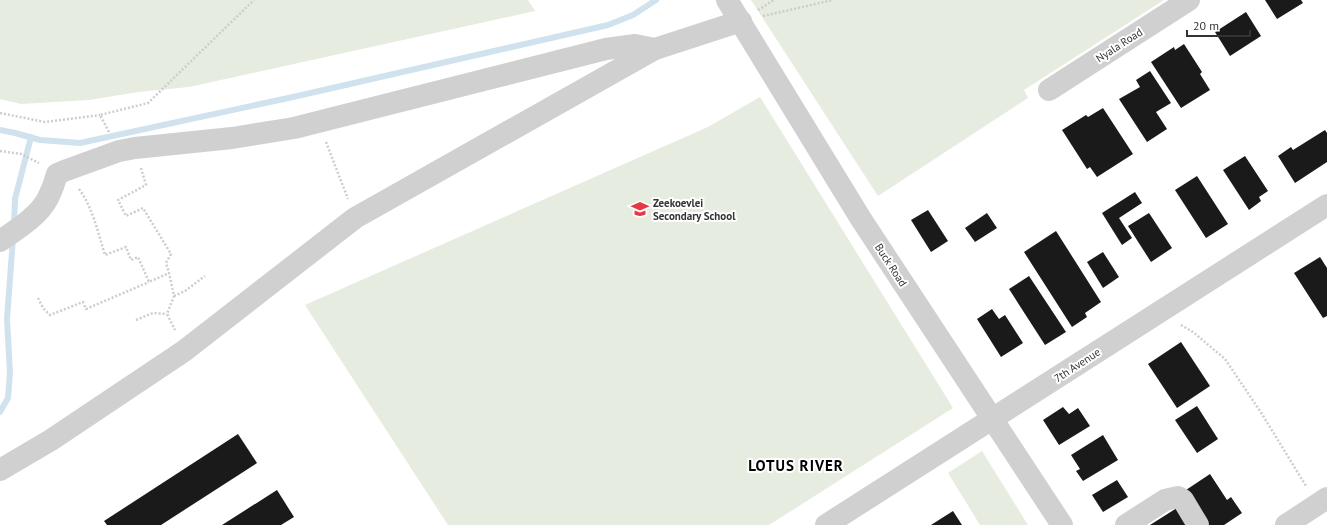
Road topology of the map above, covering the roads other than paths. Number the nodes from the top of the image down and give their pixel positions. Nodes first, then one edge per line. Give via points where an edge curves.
1 (727, 0) edge
2 (1189, 0) edge
3 (741, 21) junction
4 (655, 49) junction
5 (1049, 90) dead end
6 (1327, 205) edge
7 (0, 242) edge
8 (993, 419) junction
9 (0, 470) edge
10 (1322, 501) edge
11 (826, 525) edge
12 (1062, 525) edge
13 (1126, 525) edge
14 (1198, 525) edge
15 (1286, 525) edge

1 - 3 street, Buck Road
2 - 5 street, Nyala Road
3 - 4 street
3 - 8 street, Buck Road via 861,219
4 - 7 street via 635,45 606,49 294,128 127,150 58,174 42,207
4 - 9 street via 355,218 184,351 51,440
6 - 8 street, 7th Avenue
8 - 11 street, 7th Avenue
8 - 12 street, Buck Road
10 - 15 street
13 - 14 street via 1165,500 1178,497 1183,500

